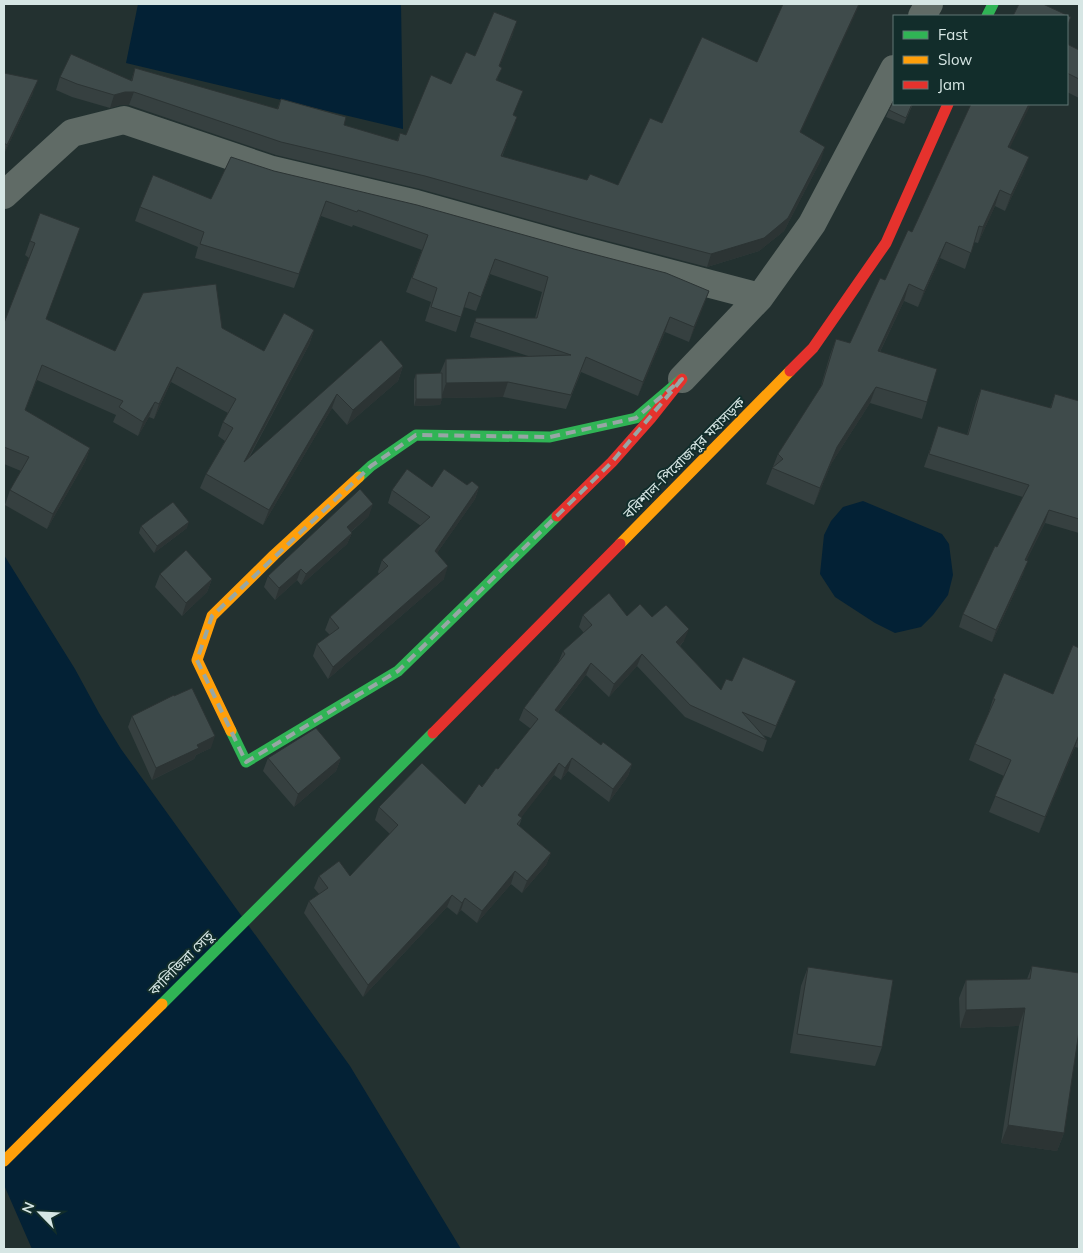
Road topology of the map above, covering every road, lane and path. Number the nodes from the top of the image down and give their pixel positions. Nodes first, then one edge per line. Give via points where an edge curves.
1 (929, 4) edge
2 (923, 15) edge
3 (893, 71) edge
4 (948, 105) edge
5 (4, 195) edge
6 (760, 297) junction
7 (682, 379) junction
8 (379, 787) joint
9 (4, 1161) edge

1 - 2 street
3 - 6 street via 812,224
4 - 8 main road, বরিশাল-পিরোজপুর মহাসড়ক via 886,243 813,348
5 - 6 street via 72,132 124,120 272,170 416,204
6 - 7 street
7 - 7 main road via 636,418 550,437 416,435 372,466 212,616 197,660 246,762 398,671 612,462
8 - 9 main road, কালিজিরা সেতু

